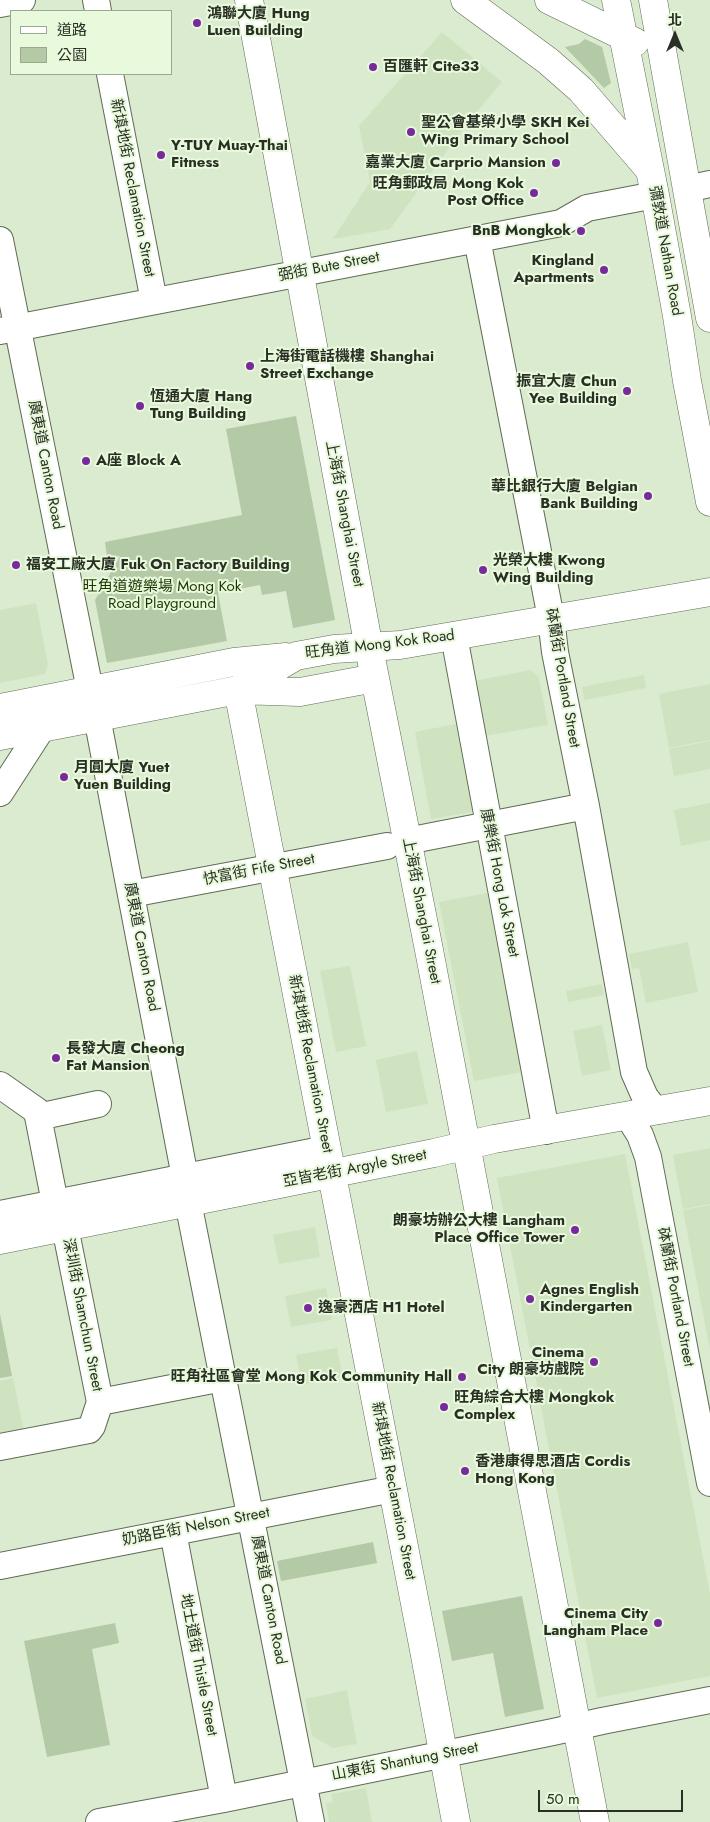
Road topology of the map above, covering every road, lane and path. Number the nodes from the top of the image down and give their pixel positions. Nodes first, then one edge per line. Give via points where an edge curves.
1 (22, 0) edge
2 (249, 0) edge
3 (465, 0) edge
4 (549, 0) edge
5 (616, 0) edge
6 (653, 0) edge
7 (0, 4) edge
8 (624, 37) junction
9 (662, 54) junction
10 (110, 75) edge
11 (653, 182) junction
12 (699, 187) edge
13 (477, 239) junction
14 (0, 240) edge
15 (299, 273) junction
16 (154, 301) junction
17 (710, 318) edge
18 (8, 329) edge
19 (710, 502) edge
20 (710, 592) edge
21 (551, 618) junction
22 (454, 636) junction
23 (369, 648) junction
24 (296, 656) junction
25 (375, 678) junction
26 (90, 690) junction
27 (238, 690) junction
28 (0, 708) edge
29 (97, 717) junction
30 (42, 728) junction
31 (0, 736) edge
32 (0, 793) edge
33 (586, 806) junction
34 (488, 825) junction
35 (397, 843) junction
36 (272, 867) junction
37 (130, 894) junction
38 (0, 1085) edge
39 (710, 1101) edge
40 (98, 1104) dead end
41 (656, 1112) junction
42 (628, 1116) junction
43 (38, 1117) junction
44 (546, 1131) junction
45 (466, 1145) junction
46 (329, 1161) junction
47 (187, 1190) junction
48 (0, 1214) edge
49 (60, 1215) junction
50 (0, 1240) edge
51 (223, 1378) junction
52 (100, 1402) junction
53 (0, 1447) edge
54 (710, 1483) edge
55 (393, 1489) junction
56 (252, 1517) junction
57 (173, 1532) junction
58 (0, 1566) edge
59 (710, 1700) edge
60 (577, 1727) junction
61 (443, 1755) junction
62 (304, 1783) junction
63 (224, 1799) junction
64 (142, 1819) edge
65 (100, 1822) edge
66 (312, 1822) edge
67 (456, 1822) edge
68 (595, 1822) edge

1 - 7 street
2 - 15 main road, 上海街 Shanghai Street
3 - 11 main road via 548,61 581,90
4 - 8 main road
5 - 8 main road, 彌敦道 Nathan Road
6 - 9 main road
8 - 9 main road
8 - 11 main road, 彌敦道 Nathan Road
9 - 12 main road
10 - 16 street, 新填地街 Reclamation Street
11 - 13 street, 弼街 Bute Street via 587,208 561,223
11 - 19 main road, 彌敦道 Nathan Road
12 - 17 main road
13 - 15 street, 弼街 Bute Street
13 - 21 street, 砵蘭街 Portland Street
14 - 18 street, 廣東道 Canton Road
15 - 16 street, 弼街 Bute Street
15 - 23 main road, 上海街 Shanghai Street
16 - 18 street, 弼街 Bute Street
18 - 26 street, 廣東道 Canton Road
20 - 21 main road, 旺角道 Mong Kok Road
21 - 22 main road, 旺角道 Mong Kok Road
21 - 33 street, 砵蘭街 Portland Street
22 - 23 main road, 旺角道 Mong Kok Road
22 - 34 street, 康樂街 Hong Lok Street
23 - 24 main road, 旺角道 Mong Kok Road via 334,649
23 - 25 main road, 上海街 Shanghai Street
24 - 26 main road via 234,662
24 - 27 main road, 旺角道 Mong Kok Road
25 - 27 main road via 300,692
25 - 35 main road, 上海街 Shanghai Street
26 - 28 main road
27 - 29 main road, 旺角道 Mong Kok Road
27 - 36 main road, 新填地街 Reclamation Street
29 - 30 main road, 旺角道 Mong Kok Road
29 - 37 street, 廣東道 Canton Road
30 - 31 main road, 旺角道 Mong Kok Road
30 - 32 street
33 - 34 street, 快富街 Fife Street
33 - 41 street, 砵蘭街 Portland Street via 634,1072
34 - 35 street, 快富街 Fife Street
34 - 44 street, 康樂街 Hong Lok Street
35 - 36 street, 快富街 Fife Street
35 - 45 main road, 上海街 Shanghai Street
36 - 37 street, 快富街 Fife Street
36 - 46 main road, 新填地街 Reclamation Street
37 - 47 street, 廣東道 Canton Road
38 - 43 street via 37,1111
39 - 41 main road, 亞皆老街 Argyle Street
40 - 43 street
41 - 42 main road, 亞皆老街 Argyle Street
42 - 44 main road, 亞皆老街 Argyle Street
42 - 54 street, 砵蘭街 Portland Street via 648,1157
43 - 49 street, 深圳街 Shamchun Street
44 - 45 main road, 亞皆老街 Argyle Street
45 - 46 main road, 亞皆老街 Argyle Street
45 - 60 main road, 上海街 Shanghai Street
46 - 47 main road, 亞皆老街 Argyle Street
46 - 55 main road, 新填地街 Reclamation Street
47 - 49 main road, 亞皆老街 Argyle Street
47 - 51 street, 廣東道 Canton Road
48 - 49 street, 亞皆老街 Argyle Street
49 - 50 main road, 亞皆老街 Argyle Street
49 - 52 street, 深圳街 Shamchun Street
51 - 52 street
51 - 56 street, 廣東道 Canton Road
52 - 53 street via 89,1430
55 - 56 street, 奶路臣街 Nelson Street
55 - 61 main road, 新填地街 Reclamation Street
56 - 57 street, 奶路臣街 Nelson Street
56 - 62 street, 廣東道 Canton Road
57 - 58 street, 奶路臣街 Nelson Street
57 - 63 street, 地士道街 Thistle Street
59 - 60 street, 山東街 Shantung Street
60 - 61 street, 山東街 Shantung Street
60 - 68 main road, 上海街 Shanghai Street
61 - 62 street, 山東街 Shantung Street
61 - 67 main road, 新填地街 Reclamation Street
62 - 63 street, 山東街 Shantung Street
62 - 66 street, 廣東道 Canton Road
63 - 64 street, 山東街 Shantung Street
64 - 65 street, 山東街 Shantung Street

